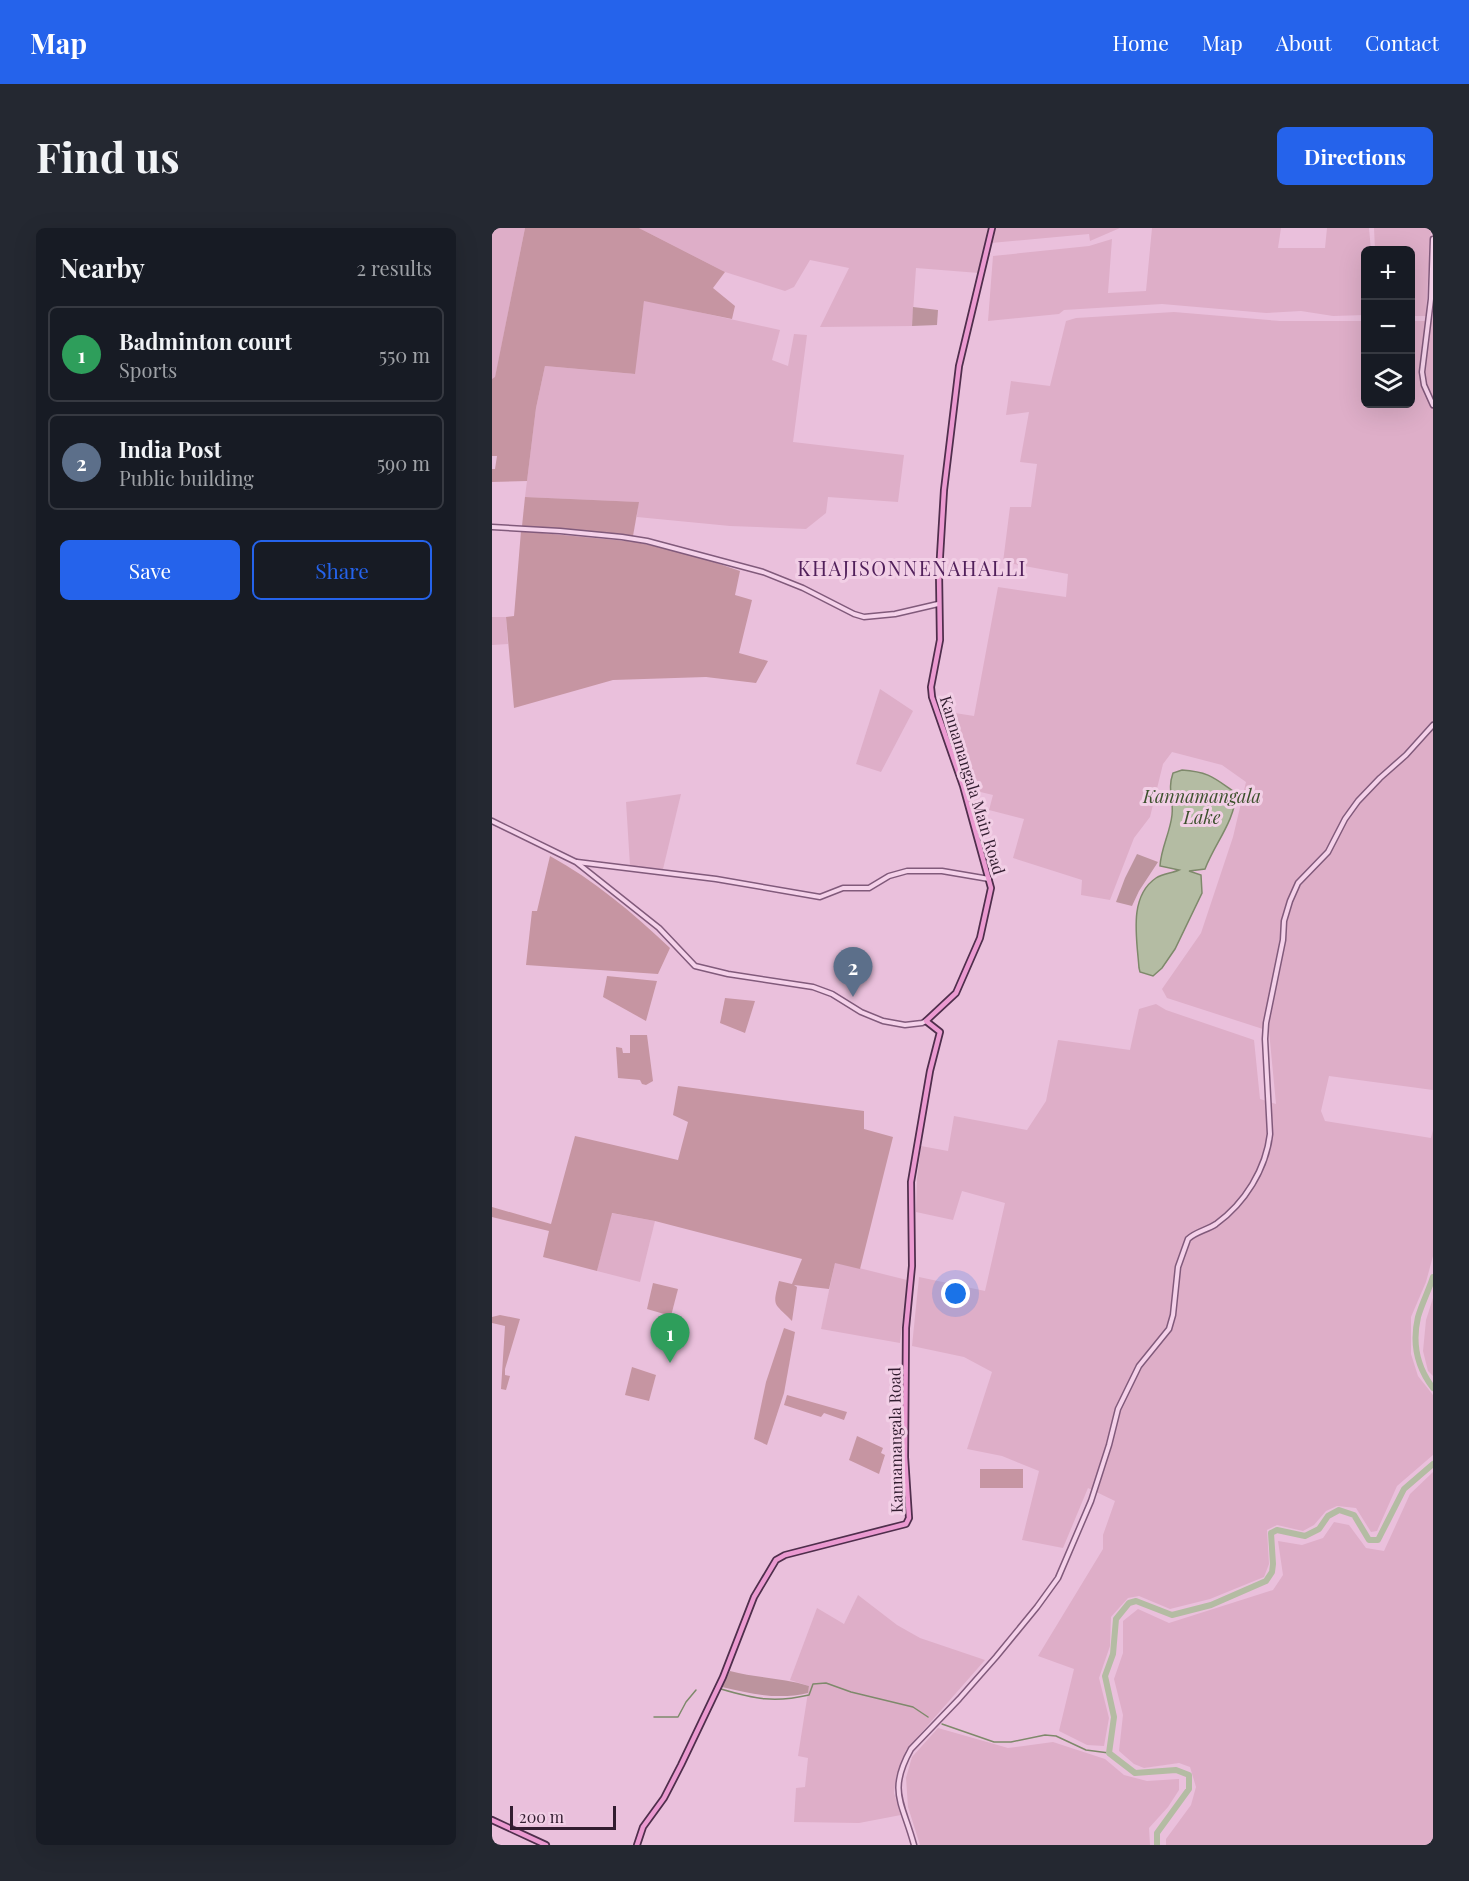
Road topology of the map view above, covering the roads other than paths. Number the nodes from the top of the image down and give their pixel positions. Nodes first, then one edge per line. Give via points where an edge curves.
1 (992, 228) edge
2 (1433, 239) edge
3 (1433, 405) edge
4 (492, 527) edge
5 (938, 604) junction
6 (1433, 725) edge
7 (492, 821) edge
8 (576, 862) junction
9 (989, 879) junction
10 (927, 1020) junction
11 (492, 1820) edge
12 (546, 1845) edge
13 (637, 1845) edge
14 (914, 1845) edge

1 - 5 main road, Kannamangala Main Road via 959,366 944,490
2 - 3 street via 1422,372
4 - 5 street via 647,541 763,572 864,617
5 - 9 main road, Kannamangala Main Road via 940,640 932,697
6 - 14 street via 1358,801 1328,852 1298,883 1284,921 1264,1036 1270,1134 1256,1180 1217,1224 1188,1239 1178,1267 1169,1329 1139,1366 1118,1409 1091,1501 1058,1578 996,1657 906,1756 897,1793
7 - 8 street
8 - 9 street via 717,879 820,897 843,888 869,888 907,870
8 - 10 street via 659,928 695,966 813,987 883,1021 913,1024
9 - 10 main road, Kannamangala Main Road via 991,888 980,938 969,964 956,993
10 - 13 main road, Kannamangala Road via 940,1032 910,1197 912,1266 906,1328 905,1456 908,1522 776,1560 754,1597 723,1677 681,1765
11 - 12 main road

